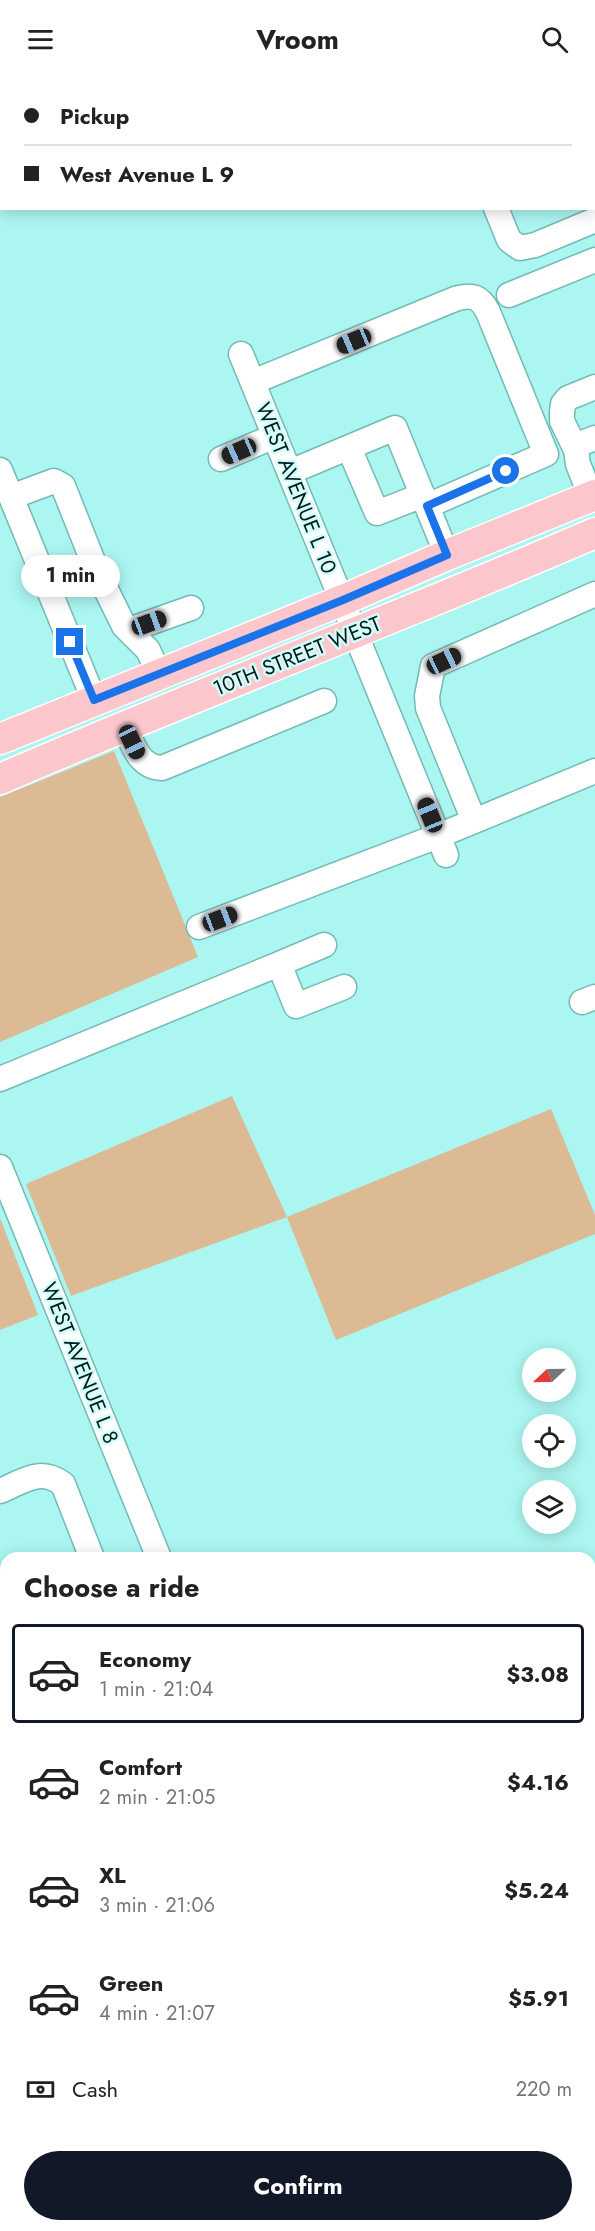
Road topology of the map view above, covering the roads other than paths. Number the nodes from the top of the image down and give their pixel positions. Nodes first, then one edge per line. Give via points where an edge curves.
1 (497, 210) edge
2 (595, 220) edge
3 (595, 260) edge
4 (509, 295) dead end
5 (241, 354) dead end
6 (253, 382) junction
7 (595, 387) edge
8 (275, 436) junction
9 (585, 444) edge
10 (349, 448) junction
11 (221, 459) dead end
12 (0, 470) edge
13 (290, 472) junction
14 (11, 496) junction
15 (593, 496) edge
16 (425, 501) junction
17 (595, 533) edge
18 (447, 555) junction
19 (96, 569) junction
20 (46, 583) junction
21 (595, 594) edge
22 (343, 600) junction
23 (190, 608) dead end
24 (129, 630) junction
25 (356, 631) junction
26 (159, 674) junction
27 (94, 700) junction
28 (324, 701) dead end
29 (124, 726) junction
30 (0, 739) edge
31 (0, 771) edge
32 (595, 771) edge
33 (0, 779) edge
34 (474, 821) junction
35 (442, 845) junction
36 (198, 927) dead end
37 (324, 945) dead end
38 (279, 964) junction
39 (344, 987) dead end
40 (0, 1079) edge
41 (0, 1167) edge
42 (0, 1491) edge
43 (90, 1552) edge
44 (157, 1552) edge

1 - 2 street via 509,240 520,248
3 - 4 street
5 - 6 street, WEST AVENUE L 10
6 - 8 street, WEST AVENUE L 10
6 - 16 street via 455,299 476,296 488,312 546,454
7 - 9 street via 563,404 562,421
8 - 11 street
8 - 13 street, WEST AVENUE L 10
9 - 15 street via 578,464
10 - 13 street
10 - 16 street via 377,513
10 - 16 street via 395,428
12 - 14 street
13 - 22 street, WEST AVENUE L 10
14 - 19 street via 54,481 63,486
14 - 20 street
15 - 18 main road, 10TH STREET WEST
16 - 18 street
17 - 25 main road, 10TH STREET WEST via 462,591
18 - 22 main road, 10TH STREET WEST
19 - 20 street
19 - 24 street
20 - 27 street
21 - 34 street via 433,666 428,708
22 - 25 street, WEST AVENUE L 10
22 - 26 main road, 10TH STREET WEST
23 - 24 street
24 - 26 street via 148,650
25 - 29 main road, 10TH STREET WEST
25 - 35 street, WEST AVENUE L 10
26 - 27 main road, 10TH STREET WEST
27 - 30 main road, 10TH STREET WEST
27 - 31 main road via 94,717 84,726 24,752
28 - 29 street via 162,768 140,759
29 - 33 main road, 10TH STREET WEST
32 - 34 street
34 - 35 street
35 - 36 street
37 - 38 street
38 - 39 street via 296,1006
38 - 40 street
41 - 44 street, WEST AVENUE L 8
42 - 43 street via 39,1474 63,1484

